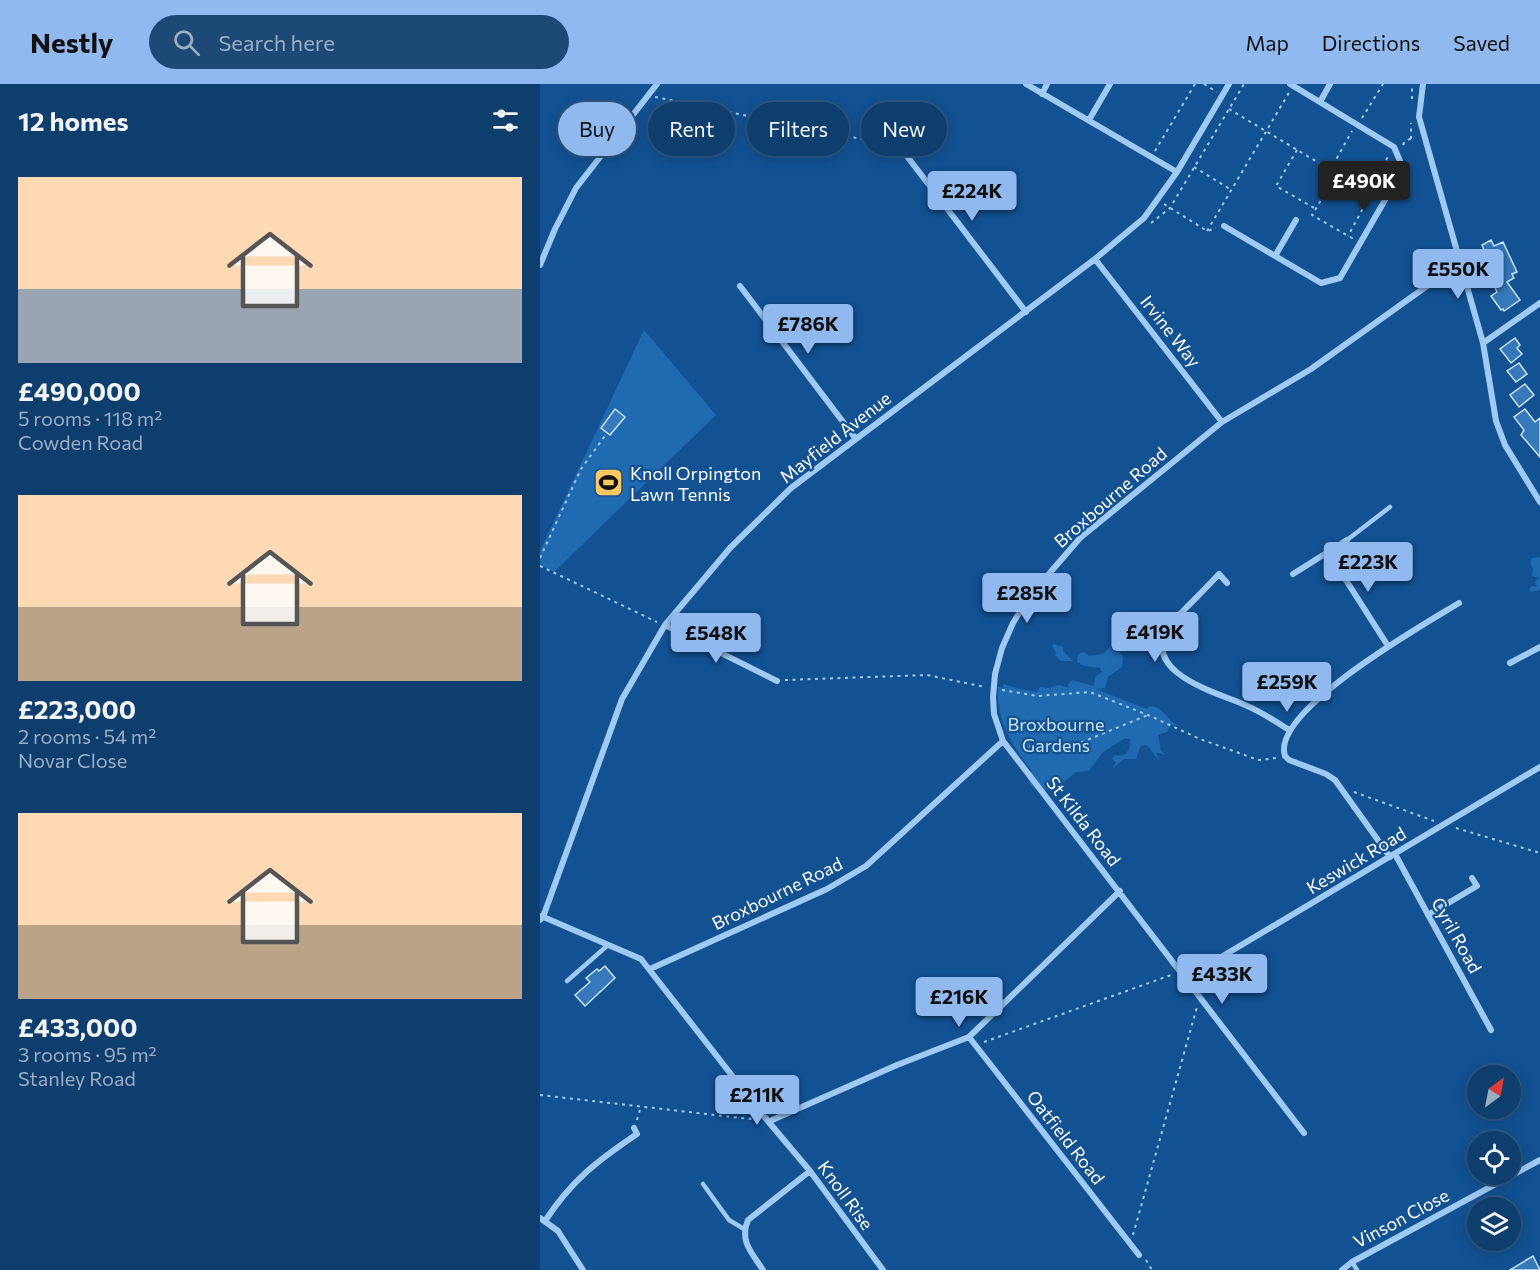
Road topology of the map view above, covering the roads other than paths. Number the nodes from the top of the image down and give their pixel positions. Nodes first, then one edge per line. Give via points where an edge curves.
1 (657, 84) edge
2 (1026, 84) edge
3 (1047, 84) edge
4 (1110, 84) edge
5 (1229, 84) edge
6 (1330, 84) edge
7 (1423, 84) edge
8 (1292, 85) edge
9 (1041, 94) junction
10 (1320, 102) junction
11 (1089, 120) junction
12 (907, 156) edge
13 (1177, 172) junction
14 (1296, 220) dead end
15 (1224, 226) road end
16 (1275, 256) junction
17 (1095, 259) junction
18 (540, 265) edge
19 (1461, 269) junction
20 (740, 286) dead end
21 (1540, 303) edge
22 (1026, 312) junction
23 (1483, 343) junction
24 (1222, 422) junction
25 (856, 440) junction
26 (1540, 502) edge
27 (1390, 507) dead end
28 (1347, 540) joint
29 (1328, 552) junction
30 (1293, 574) dead end
31 (1227, 583) dead end
32 (1459, 603) dead end
33 (664, 626) junction
34 (1388, 646) junction
35 (1540, 647) edge
36 (1510, 663) dead end
37 (777, 681) road end
38 (1289, 730) junction
39 (1003, 741) junction
40 (1540, 767) edge
41 (1393, 856) junction
42 (1472, 878) dead end
43 (1120, 891) junction
44 (1428, 915) junction
45 (541, 918) edge
46 (608, 945) junction
47 (650, 969) junction
48 (1186, 978) junction
49 (567, 981) dead end
50 (1491, 1030) dead end
51 (969, 1037) junction
52 (770, 1121) junction
53 (634, 1128) road end
54 (1304, 1133) dead end
55 (1540, 1160) edge
56 (810, 1171) junction
57 (703, 1184) dead end
58 (542, 1220) edge
59 (744, 1229) junction
60 (1139, 1255) road end
61 (1352, 1262) junction
62 (583, 1270) edge
63 (763, 1270) edge
64 (883, 1270) edge
65 (1342, 1270) edge
66 (1357, 1270) edge

1 - 18 street via 576,188
2 - 9 street
3 - 9 street
4 - 11 street
5 - 13 street, Mayfield Avenue
6 - 10 street
7 - 19 street via 1419,117
8 - 10 street
9 - 11 street
10 - 16 street via 1395,150 1400,174 1340,278 1321,283
11 - 13 street
12 - 22 street
13 - 17 street, Mayfield Avenue via 1144,218
14 - 16 street
15 - 16 street
17 - 22 street, Mayfield Avenue
17 - 24 street, Irvine Way
19 - 23 street
19 - 24 street, Broxbourne Road via 1434,281 1311,369
20 - 25 street
21 - 23 street
22 - 25 street, Mayfield Avenue
23 - 26 street via 1500,433
24 - 39 street, Broxbourne Road via 1080,538 1029,597 1002,648 993,689 994,714
25 - 33 street, Mayfield Avenue via 791,488 730,548
27 - 28 lane
28 - 29 street
29 - 30 street
29 - 34 street
31 - 38 street via 1219,574 1168,627 1162,653 1182,677
32 - 34 street
33 - 37 street
33 - 45 street, Mayfield Avenue via 622,699
34 - 38 street via 1338,681
35 - 36 street
38 - 41 street, Cyril Road via 1285,756 1335,780
39 - 43 street, St Kilda Road
39 - 47 street, Broxbourne Road via 866,866 827,889
40 - 41 street, Keswick Road
41 - 44 street, Cyril Road
41 - 48 street, Keswick Road
42 - 44 street via 1477,886
43 - 48 street, St Kilda Road
43 - 51 street
44 - 50 street, Cyril Road
45 - 46 street, Knoll Rise
46 - 47 street, Knoll Rise via 641,959
46 - 49 lane
47 - 52 street, Knoll Rise
48 - 54 street, St Kilda Road
51 - 52 street
51 - 60 street, Oatfield Road
52 - 56 street, Knoll Rise
53 - 58 street via 637,1134 578,1178
55 - 61 street, Vinson Close
56 - 59 street via 748,1220
56 - 64 street, Knoll Rise
57 - 59 lane via 729,1220
58 - 62 street via 558,1231
59 - 63 street via 746,1242
61 - 65 street, Vinson Close
61 - 66 lane

